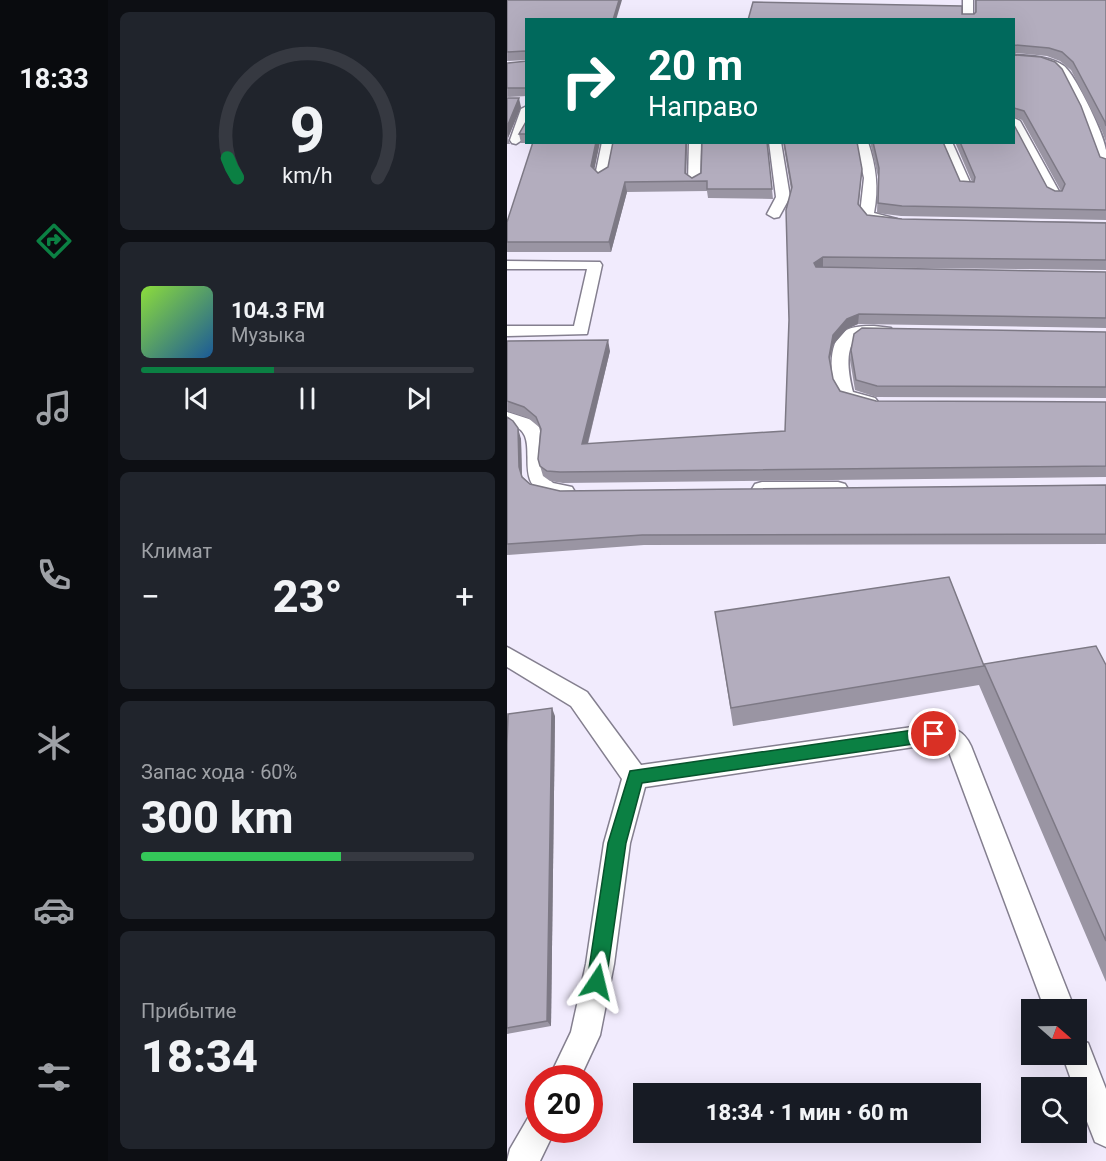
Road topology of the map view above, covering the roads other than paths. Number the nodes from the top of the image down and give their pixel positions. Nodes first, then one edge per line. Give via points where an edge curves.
1 (968, 0) edge
2 (969, 18) edge
3 (1015, 58) edge
4 (523, 104) edge
5 (1015, 123) edge
6 (516, 140) dead end
7 (608, 144) edge
8 (695, 144) edge
9 (775, 144) edge
10 (864, 144) edge
11 (947, 144) edge
12 (1106, 165) edge
13 (601, 176) edge
14 (694, 182) edge
15 (966, 187) edge
16 (1054, 195) edge
17 (774, 214) dead end
18 (901, 222) edge
19 (507, 265) edge
20 (507, 331) edge
21 (898, 331) edge
22 (887, 404) edge
23 (507, 418) edge
24 (741, 489) edge
25 (859, 489) edge
26 (587, 491) edge
27 (507, 656) edge
28 (635, 777) junction
29 (1056, 999) edge
30 (570, 1065) edge
31 (1081, 1065) edge
32 (1106, 1131) edge
33 (532, 1143) edge
34 (522, 1161) edge

1 - 2 lane
3 - 12 lane via 1052,64 1065,72
4 - 6 lane
5 - 16 lane
7 - 13 lane
8 - 14 lane
9 - 17 lane via 783,197
10 - 18 lane via 872,186 867,214 872,219
11 - 15 lane
19 - 20 lane via 595,265 581,331
21 - 22 lane via 859,331 850,334 840,348 846,395
23 - 26 lane via 529,425 533,432 528,473 532,481 541,488 563,492
24 - 25 lane
27 - 28 lane via 579,699
28 - 29 lane via 934,734 948,736 959,746
28 - 30 lane via 617,843 600,964 585,1035
31 - 32 lane
33 - 34 lane

